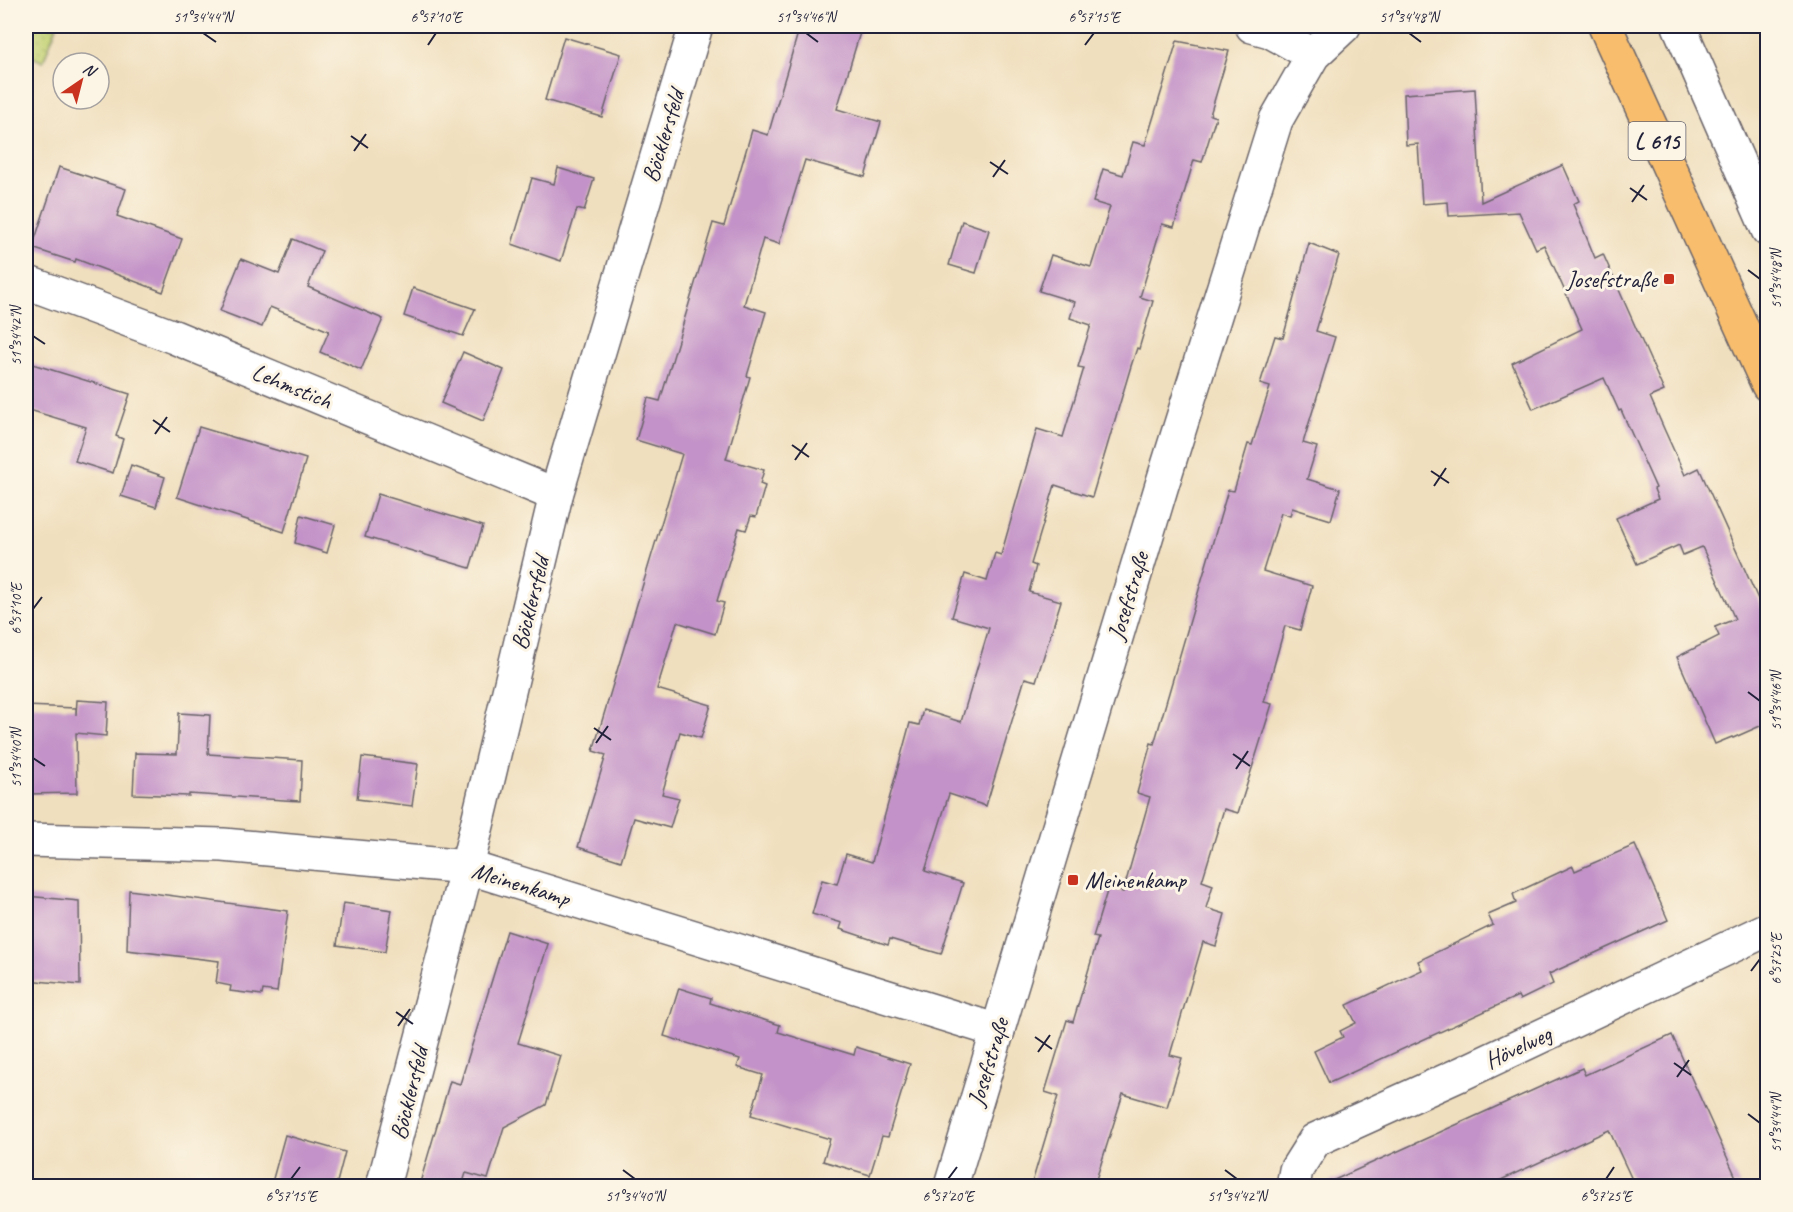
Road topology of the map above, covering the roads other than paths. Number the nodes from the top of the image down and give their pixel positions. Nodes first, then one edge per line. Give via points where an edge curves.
1 (696, 26) edge
2 (1252, 26) edge
3 (1344, 26) edge
4 (1605, 26) edge
5 (1679, 26) edge
6 (1313, 55) junction
7 (1767, 230) edge
8 (26, 282) edge
9 (1755, 331) edge
10 (1767, 385) edge
11 (556, 495) junction
12 (26, 840) edge
13 (467, 867) junction
14 (1767, 929) edge
15 (998, 1031) junction
16 (383, 1186) edge
17 (951, 1186) edge
18 (1293, 1186) edge

1 - 11 street, Böcklersfeld
2 - 6 street via 1270,31
3 - 6 street, Josefstraße
4 - 9 main road, L 615
5 - 7 street
6 - 15 street, Josefstraße via 1276,120
8 - 11 street, Lehmstich via 174,337
9 - 10 main road, L 615
11 - 13 street, Böcklersfeld
12 - 13 street, Meinenkamp via 223,845
13 - 15 street, Meinenkamp
13 - 16 street, Böcklersfeld
14 - 18 street, Hövelweg via 1316,1140 1296,1170
15 - 17 street, Josefstraße

